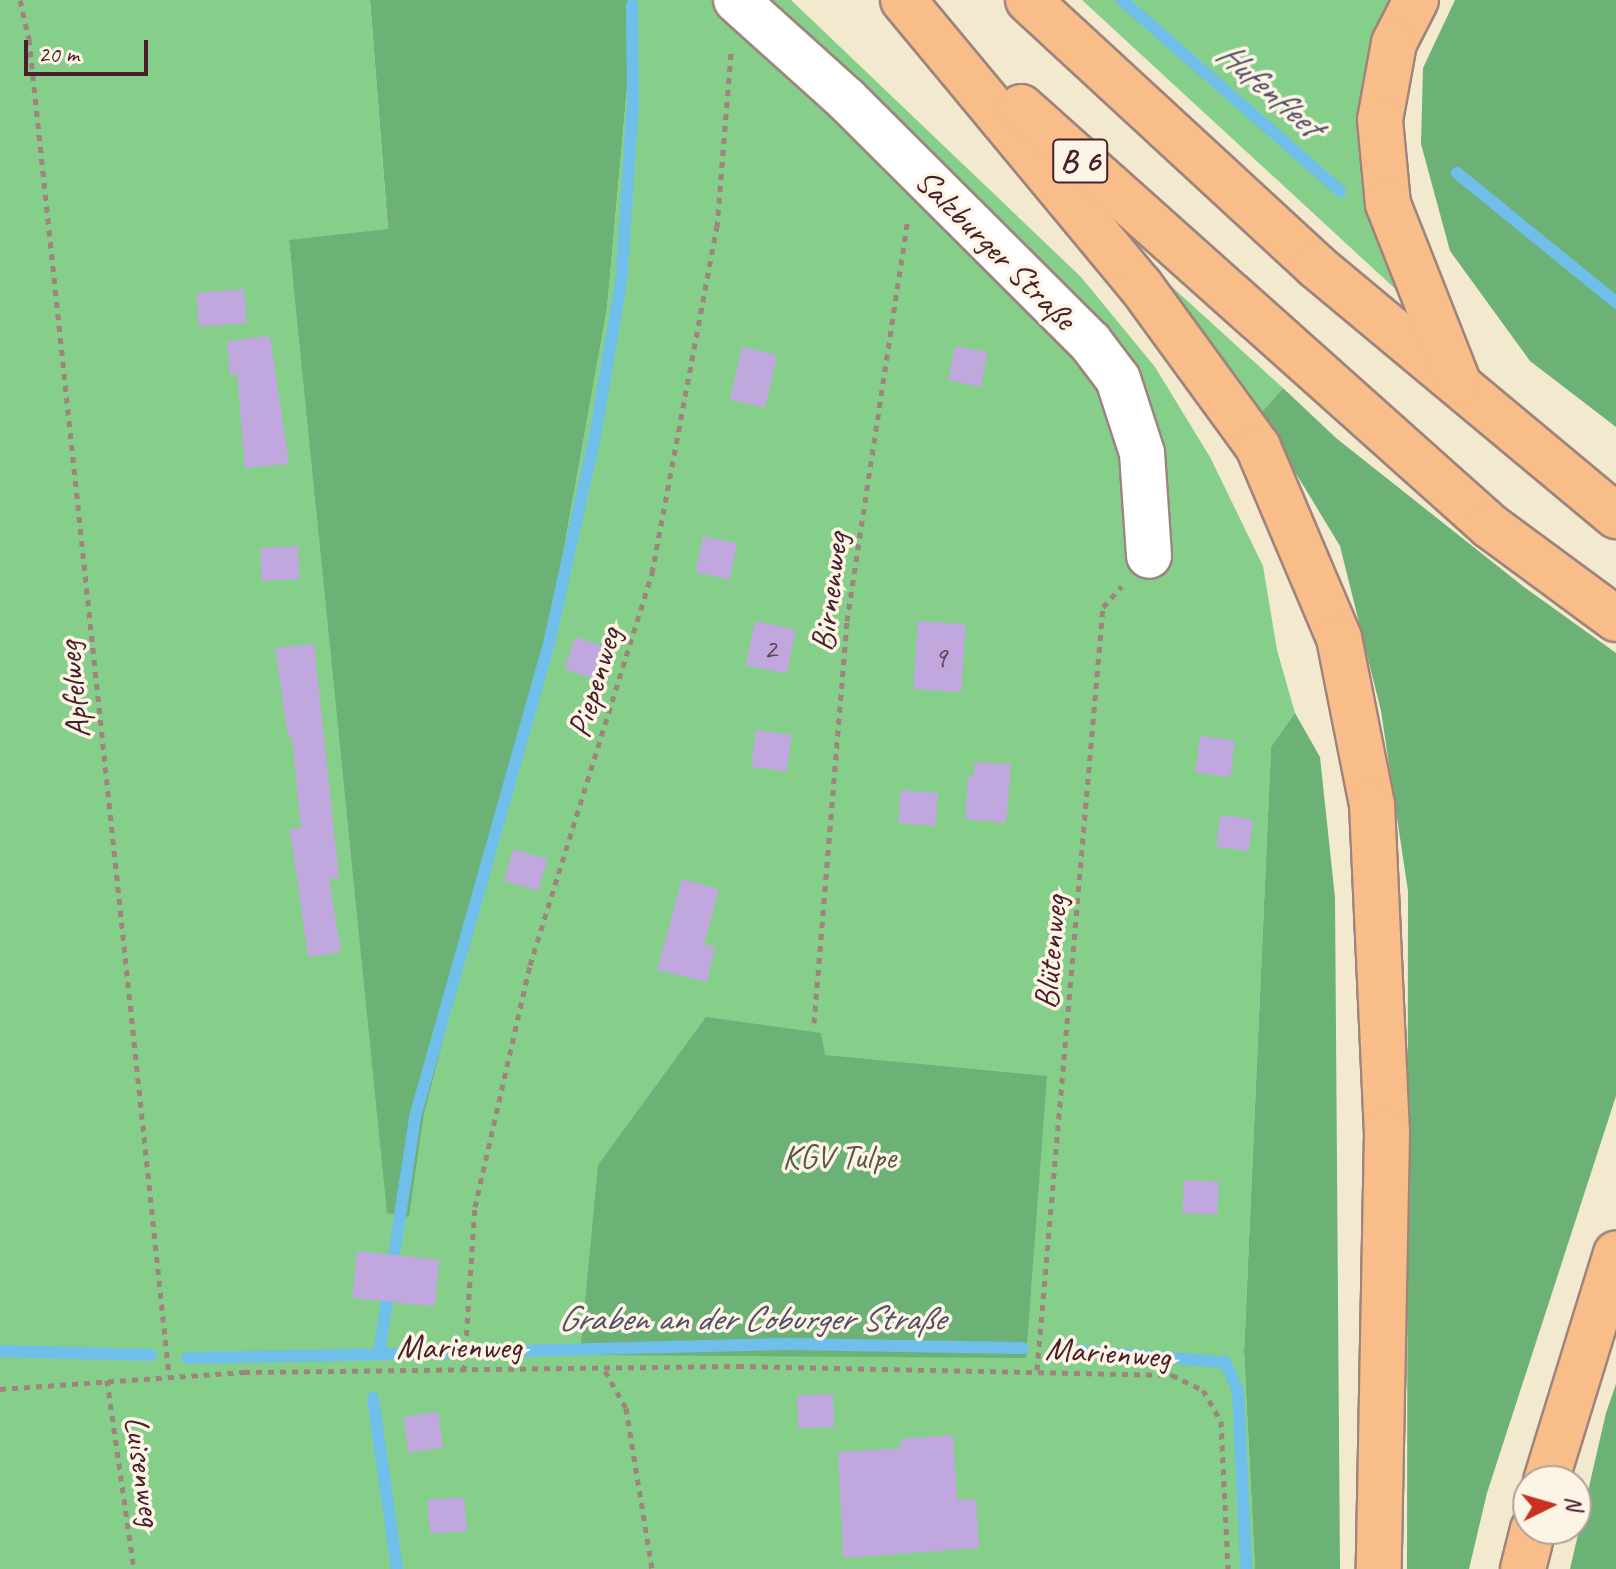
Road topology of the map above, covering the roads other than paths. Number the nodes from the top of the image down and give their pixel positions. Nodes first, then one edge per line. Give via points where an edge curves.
1 (903, 0) edge
2 (1028, 0) edge
3 (1416, 0) edge
4 (734, 21) edge
5 (1460, 388) junction
6 (1616, 516) edge
7 (1149, 556) road end
8 (1616, 619) edge
9 (1616, 1254) edge
10 (1551, 1465) edge
11 (1529, 1545) edge
12 (1379, 1569) edge
13 (1523, 1569) edge

1 - 8 highway, B 6 via 1490,526
1 - 12 highway via 1140,285 1258,447 1339,638 1372,804 1384,1071
2 - 5 highway, B 6 via 1316,266
3 - 5 highway via 1394,43 1380,120 1388,204
4 - 7 street, Salzburger Straße via 846,99 1090,342 1118,379 1142,453
5 - 6 highway, B 6
9 - 10 highway
11 - 13 highway

